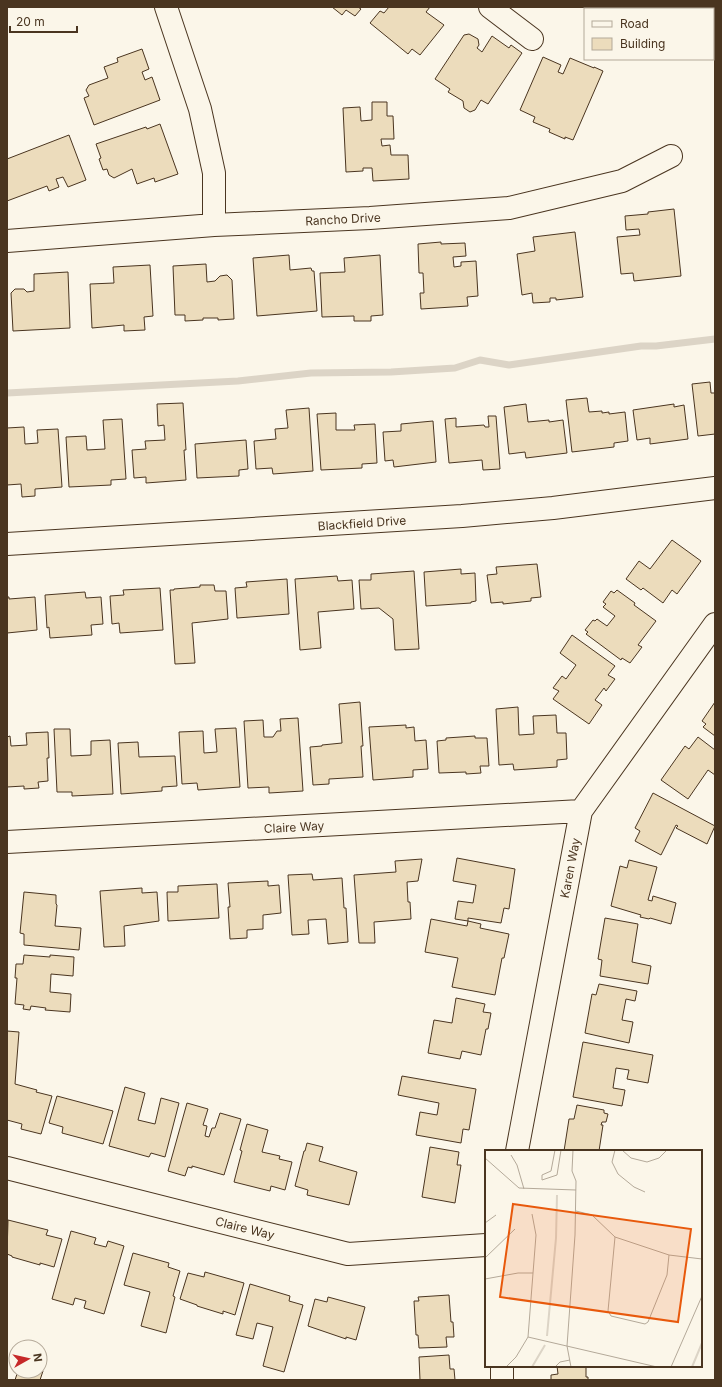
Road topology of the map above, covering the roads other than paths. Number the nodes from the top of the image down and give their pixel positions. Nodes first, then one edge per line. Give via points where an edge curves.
1 (166, 7) edge
2 (490, 7) edge
3 (532, 39) dead end
4 (671, 156) dead end
5 (214, 224) junction
6 (7, 241) edge
7 (715, 488) edge
8 (7, 544) edge
9 (715, 624) edge
10 (581, 811) junction
11 (7, 842) edge
12 (517, 1150) edge
13 (7, 1168) edge
14 (485, 1245) edge
15 (502, 1367) edge
16 (502, 1380) edge

1 - 5 street via 200,109 214,173
2 - 3 street
4 - 5 street, Rancho Drive via 622,181 509,208 370,218
5 - 6 street, Rancho Drive
7 - 8 street, Blackfield Drive via 553,508 462,516
9 - 10 street, Karen Way
10 - 11 street, Claire Way
10 - 12 street, Karen Way
13 - 14 street, Claire Way via 348,1254
15 - 16 street

